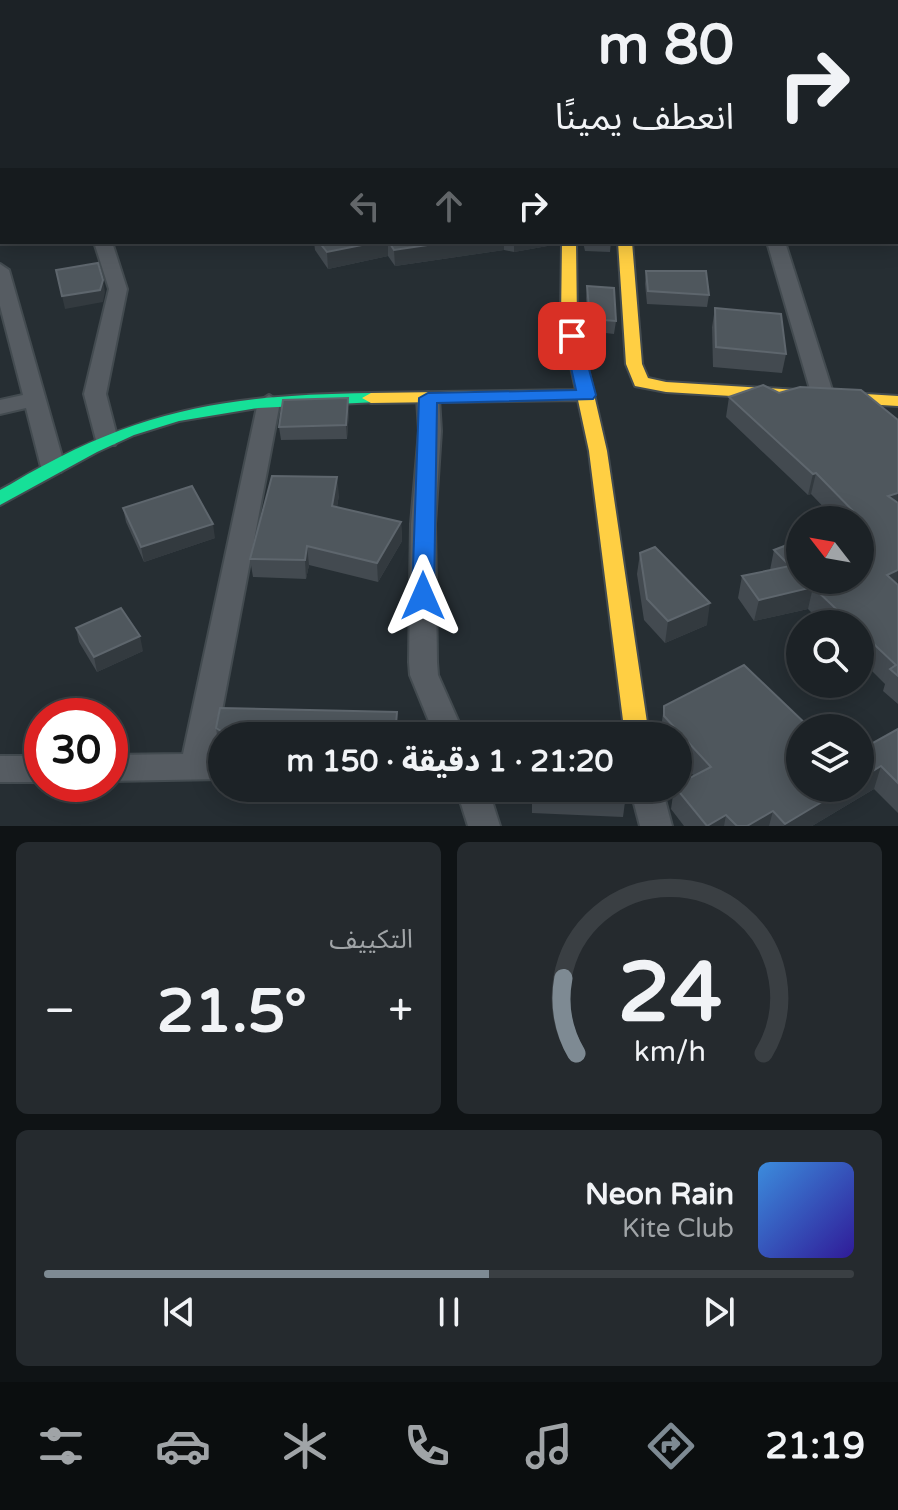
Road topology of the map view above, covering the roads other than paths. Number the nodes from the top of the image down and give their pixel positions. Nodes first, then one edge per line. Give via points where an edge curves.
1 (104, 244) edge
2 (569, 244) edge
3 (625, 244) edge
4 (777, 244) edge
5 (0, 270) edge
6 (587, 395) junction
7 (823, 396) junction
8 (428, 398) junction
9 (35, 399) junction
10 (862, 399) joint
11 (269, 402) junction
12 (0, 407) edge
13 (892, 410) edge
14 (107, 440) junction
15 (53, 467) junction
16 (0, 499) edge
17 (216, 722) edge
18 (444, 722) edge
19 (635, 722) edge
20 (208, 766) edge
21 (128, 768) edge
22 (0, 769) edge
23 (24, 769) edge
24 (476, 802) edge
25 (650, 802) edge
26 (484, 826) edge
27 (656, 826) edge

1 - 14 street via 118,289 95,394
2 - 6 street via 569,321
3 - 7 street via 634,364 641,382
4 - 7 street
5 - 9 street
6 - 8 street
6 - 19 street
7 - 10 street
8 - 11 street
8 - 18 street via 423,662
9 - 12 street
9 - 15 street
10 - 13 street
11 - 14 street via 184,415
11 - 17 street
14 - 15 street
15 - 16 street
20 - 21 street
22 - 23 street
24 - 26 street
25 - 27 street

